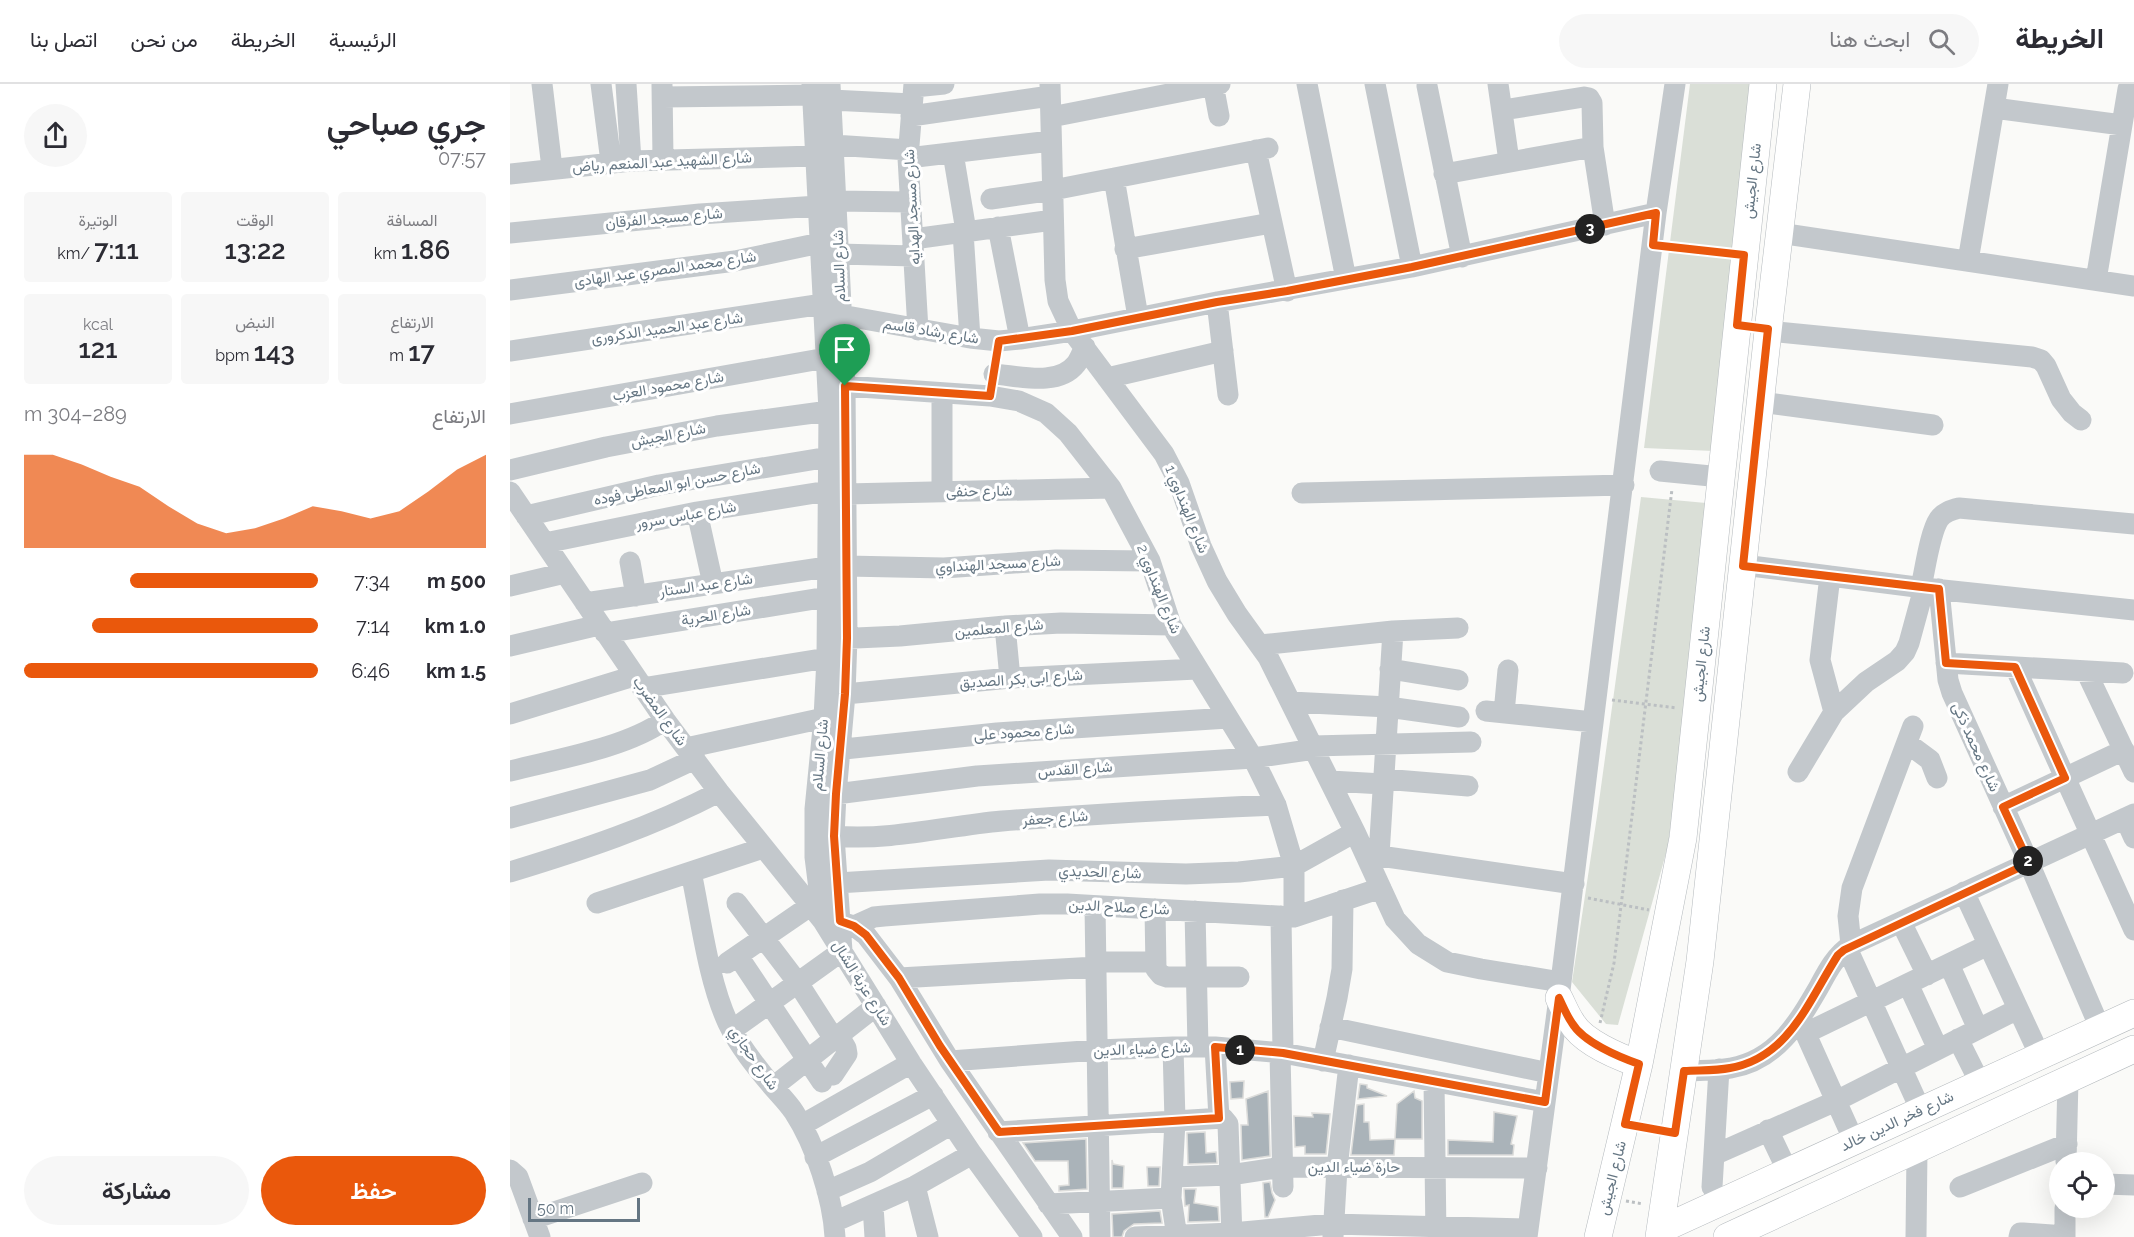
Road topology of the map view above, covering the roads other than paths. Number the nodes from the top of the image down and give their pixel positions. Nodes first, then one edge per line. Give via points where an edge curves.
1 (542, 84) edge
2 (601, 84) edge
3 (626, 84) edge
4 (944, 84) edge
5 (1216, 84) edge
6 (1307, 84) edge
7 (1375, 84) edge
8 (1498, 84) edge
9 (1675, 84) edge
10 (1763, 84) edge
11 (1797, 84) edge
12 (1998, 84) edge
13 (1427, 86) dead end
14 (2127, 89) dead end
15 (662, 90) edge
16 (1050, 90) edge
17 (821, 91) edge
18 (1126, 93) edge
19 (913, 98) edge
20 (1994, 108) junction
21 (1503, 110) junction
22 (1219, 116) dead end
23 (1051, 117) junction
24 (2122, 125) junction
25 (1052, 141) junction
26 (833, 145) junction
27 (1593, 147) junction
28 (953, 153) junction
29 (909, 154) junction
30 (815, 156) junction
31 (663, 159) junction
32 (621, 161) junction
33 (1509, 161) junction
34 (552, 168) junction
35 (510, 174) edge
36 (1444, 174) junction
37 (1114, 178) junction
38 (1053, 190) junction
39 (991, 199) dead end
40 (911, 202) junction
41 (827, 204) junction
42 (1656, 213) junction
43 (1053, 220) junction
44 (1271, 224) junction
45 (1605, 225) junction
46 (999, 227) junction
47 (964, 232) junction
48 (1779, 232) junction
49 (510, 233) edge
50 (820, 243) junction
51 (914, 248) junction
52 (1125, 249) junction
53 (839, 254) junction
54 (1462, 257) junction
55 (1968, 261) junction
56 (1412, 267) junction
57 (1346, 279) junction
58 (2096, 280) junction
59 (2134, 286) edge
60 (510, 290) edge
61 (1287, 291) junction
62 (1217, 302) junction
63 (832, 310) junction
64 (1138, 317) junction
65 (1737, 325) junction
66 (918, 330) junction
67 (1768, 330) junction
68 (970, 338) junction
69 (1078, 339) junction
70 (1010, 340) junction
71 (510, 351) edge
72 (1224, 351) junction
73 (826, 358) junction
74 (994, 374) junction
75 (1107, 378) junction
76 (836, 386) junction
77 (942, 393) junction
78 (1228, 395) dead end
79 (990, 396) junction
80 (1760, 402) junction
81 (829, 411) junction
82 (510, 414) edge
83 (2081, 420) dead end
84 (1934, 424) dead end
85 (829, 457) junction
86 (510, 470) edge
87 (1667, 472) road end
88 (1721, 477) junction
89 (1624, 485) junction
90 (1111, 488) junction
91 (837, 492) junction
92 (942, 492) junction
93 (1302, 493) dead end
94 (516, 505) edge
95 (697, 513) junction
96 (2134, 524) edge
97 (545, 543) junction
98 (1150, 561) junction
99 (630, 562) dead end
100 (1743, 566) junction
101 (837, 567) junction
102 (565, 573) junction
103 (1830, 576) junction
104 (713, 584) junction
105 (510, 586) edge
106 (1928, 588) junction
107 (636, 596) junction
108 (827, 597) junction
109 (585, 603) junction
110 (2134, 610) edge
111 (1171, 625) junction
112 (1005, 626) junction
113 (1458, 628) dead end
114 (602, 629) junction
115 (1393, 631) junction
116 (834, 645) junction
117 (1260, 645) junction
118 (510, 646) edge
119 (1946, 663) junction
120 (2015, 667) junction
121 (1197, 669) junction
122 (1390, 669) junction
123 (1508, 670) dead end
124 (2086, 671) junction
125 (2123, 673) dead end
126 (1010, 678) junction
127 (1458, 680) dead end
128 (638, 682) junction
129 (845, 694) junction
130 (1291, 702) junction
131 (1388, 707) junction
132 (1834, 712) junction
133 (510, 714) edge
134 (1459, 717) dead end
135 (824, 718) junction
136 (1228, 718) junction
137 (665, 720) junction
138 (1593, 722) junction
139 (1471, 742) dead end
140 (1386, 745) junction
141 (1314, 748) junction
142 (830, 750) junction
143 (2124, 750) junction
144 (690, 754) junction
145 (1253, 758) junction
146 (510, 771) edge
147 (1798, 772) dead end
148 (2134, 772) edge
149 (1937, 778) dead end
150 (2065, 778) junction
151 (1330, 781) junction
152 (1383, 781) junction
153 (1468, 786) dead end
154 (719, 792) junction
155 (836, 794) junction
156 (1276, 805) junction
157 (2003, 807) junction
158 (2129, 816) edge
159 (510, 818) edge
160 (1355, 832) junction
161 (2090, 834) junction
162 (834, 836) junction
163 (2134, 838) edge
164 (764, 848) junction
165 (1372, 854) junction
166 (2029, 863) junction
167 (1294, 867) junction
168 (510, 872) edge
169 (691, 872) junction
170 (837, 883) junction
171 (1382, 888) junction
172 (1573, 890) junction
173 (1964, 892) junction
174 (1343, 900) junction
175 (597, 903) dead end
176 (738, 903) dead end
177 (1095, 906) junction
178 (1155, 909) junction
179 (1196, 911) junction
180 (1668, 913) junction
181 (1287, 916) junction
182 (832, 919) junction
183 (1705, 919) junction
184 (1901, 922) junction
185 (2134, 930) edge
186 (765, 937) junction
187 (1989, 945) junction
188 (1849, 946) junction
189 (842, 951) junction
190 (1661, 953) junction
191 (738, 956) junction
192 (1700, 961) junction
193 (1156, 962) junction
194 (1096, 964) junction
195 (1949, 964) junction
196 (712, 972) junction
197 (1928, 975) junction
198 (1197, 977) junction
199 (1239, 977) dead end
200 (899, 978) junction
201 (798, 983) junction
202 (1908, 984) junction
203 (1560, 990) junction
204 (1871, 1001) junction
205 (769, 1004) junction
206 (876, 1006) junction
207 (2018, 1009) junction
208 (2134, 1013) edge
209 (1802, 1026) junction
210 (1330, 1027) junction
211 (2100, 1028) junction
212 (1977, 1029) junction
213 (732, 1030) junction
214 (836, 1038) junction
215 (1958, 1038) junction
216 (1173, 1047) junction
217 (1207, 1047) junction
218 (1938, 1049) junction
219 (2134, 1049) edge
220 (1098, 1050) junction
221 (1282, 1053) junction
222 (2047, 1053) junction
223 (807, 1060) junction
224 (950, 1061) junction
225 (1323, 1061) junction
226 (911, 1063) junction
227 (1639, 1064) junction
228 (1349, 1065) junction
229 (1901, 1067) junction
230 (1719, 1069) junction
231 (1684, 1071) junction
232 (1549, 1073) junction
233 (2068, 1079) junction
234 (1434, 1081) junction
235 (1980, 1083) junction
236 (773, 1088) junction
237 (933, 1095) junction
238 (1836, 1101) junction
239 (1545, 1102) junction
240 (1921, 1111) junction
241 (1219, 1118) junction
242 (1175, 1121) junction
243 (952, 1124) junction
244 (802, 1125) junction
245 (1099, 1125) junction
246 (1768, 1130) junction
247 (999, 1132) junction
248 (1854, 1141) junction
249 (1917, 1150) junction
250 (2067, 1152) edge
251 (972, 1154) junction
252 (1714, 1155) junction
253 (815, 1157) junction
254 (2049, 1159) edge
255 (1434, 1167) junction
256 (1337, 1168) junction
257 (1537, 1168) junction
258 (510, 1170) edge
259 (1788, 1172) junction
260 (1230, 1175) junction
261 (1173, 1177) junction
262 (1283, 1177) junction
263 (642, 1183) dead end
264 (2115, 1184) edge
265 (2134, 1185) edge
266 (915, 1186) junction
267 (1712, 1187) dead end
268 (1960, 1187) dead end
269 (827, 1191) junction
270 (1171, 1198) junction
271 (1099, 1202) junction
272 (1048, 1204) junction
273 (873, 1206) junction
274 (2065, 1218) edge
275 (1661, 1225) edge
276 (835, 1230) edge
277 (1332, 1231) edge
278 (535, 1232) edge
279 (1436, 1232) edge
280 (1528, 1233) edge
281 (1232, 1235) edge
282 (1177, 1236) edge
283 (2065, 1236) edge
284 (875, 1237) edge
285 (928, 1237) edge
286 (1032, 1237) edge
287 (1072, 1237) edge
288 (1100, 1237) edge
289 (1135, 1237) edge
290 (1598, 1237) edge
291 (1727, 1237) edge
292 (1916, 1237) edge
293 (2019, 1237) edge

1 - 34 street
2 - 32 street
3 - 32 street
4 - 19 street
5 - 18 street
5 - 22 street
6 - 57 street
7 - 56 street
8 - 21 street
9 - 42 street
10 - 65 main road, شارع الجيش
11 - 48 main road, شارع الجيش
12 - 20 street
13 - 36 street
14 - 24 street
15 - 17 street
15 - 31 street
16 - 19 street
16 - 23 street, شارع الهنداوي 1
17 - 19 street
17 - 26 street, شارع السلام
17 - 30 street, شارع السلام
18 - 23 street
19 - 29 street, شارع مسجد الهدايه
20 - 24 street
20 - 55 street
21 - 27 street via 1589,98
21 - 33 street
23 - 25 street, شارع الهنداوي 1
24 - 58 street
25 - 28 street
25 - 38 street, شارع الهنداوي 1
26 - 29 street
26 - 41 street, شارع السلام
27 - 33 street
27 - 45 street
28 - 29 street
28 - 47 street
29 - 40 street, شارع مسجد الهدايه
30 - 31 street, شارع الشهيد عبد المنعم رياض
30 - 41 street, شارع السلام
31 - 32 street, شارع الشهيد عبد المنعم رياض
32 - 34 street, شارع الشهيد عبد المنعم رياض
33 - 36 street
34 - 35 street, شارع الشهيد عبد المنعم رياض
36 - 54 street
37 - 38 street
37 - 44 street via 1262,149
37 - 52 street
38 - 39 street
38 - 43 street, شارع الهنداوي 1
40 - 41 street, شارع مسجد الفرقان
40 - 51 street, شارع مسجد الهدايه
41 - 49 street, شارع مسجد الفرقان
41 - 50 street, شارع السلام
41 - 53 street, شارع السلام
42 - 45 street, شارع رشاد قاسم
42 - 89 street
43 - 46 street
43 - 69 street, شارع الهنداوي 1 via 1058,301
44 - 52 street
44 - 61 street
45 - 54 street, شارع رشاد قاسم
46 - 47 street
46 - 70 street
47 - 51 street
47 - 68 street
48 - 55 street
48 - 67 main road, شارع الجيش
50 - 60 street, شارع محمد المصري عبد الهادى via 735,261
50 - 63 street, شارع السلام
51 - 53 street
51 - 66 street, شارع مسجد الهدايه
52 - 64 street
53 - 63 street, شارع السلام
54 - 56 street, شارع رشاد قاسم
55 - 58 street
56 - 57 street, شارع رشاد قاسم
57 - 61 street, شارع رشاد قاسم
58 - 59 street
61 - 62 street, شارع رشاد قاسم
62 - 64 street, شارع رشاد قاسم
62 - 72 street
63 - 66 street, شارع رشاد قاسم
63 - 71 street, شارع عبد الحميد الدكرورى
63 - 73 street, شارع السلام
63 - 76 street, شارع السلام
64 - 69 street, شارع رشاد قاسم
65 - 67 main road
65 - 88 main road, شارع الجيش
66 - 68 street, شارع رشاد قاسم
67 - 80 main road, شارع الجيش
67 - 83 street via 2032,357 2046,366 2061,399
68 - 70 street, شارع رشاد قاسم
69 - 70 street, شارع رشاد قاسم
69 - 74 street via 1076,364 1056,377
69 - 75 street, شارع الهنداوي 1
70 - 74 street
72 - 75 street
72 - 78 street
73 - 76 street, شارع السلام
73 - 82 street, شارع محمود العزب
74 - 79 street
75 - 117 street, شارع الهنداوي 1 via 1164,454 1217,581
76 - 77 street, شارع الهنداوي 2
76 - 81 street, شارع السلام
76 - 91 street, شارع السلام
77 - 79 street, شارع الهنداوي 2
77 - 92 street
79 - 90 street, شارع الهنداوي 2 via 1019,401 1046,413 1068,433
80 - 84 street
80 - 100 main road, شارع الجيش
81 - 85 street, شارع السلام
81 - 86 street, شارع الجيش via 717,426
85 - 91 street, شارع السلام
85 - 94 street, شارع حسن ابو المعاطى فوده
87 - 88 street
88 - 180 main road, شارع الجيش via 1683,838
89 - 93 street
89 - 138 street
90 - 92 street, شارع حنفى
90 - 98 street, شارع الهنداوي 2
91 - 92 street, شارع حنفى
91 - 95 street, شارع عباس سرور
91 - 101 street, شارع السلام
94 - 97 street, شارع المضرب
95 - 97 street, شارع عباس سرور
95 - 104 street
96 - 106 street via 1959,508 1948,511 1935,527
97 - 102 street, شارع المضرب
98 - 101 street, شارع مسجد الهنداوي via 1056,560 944,568
98 - 111 street, شارع الهنداوي 2
99 - 107 street
100 - 103 street
100 - 183 main road, شارع الجيش
101 - 104 street, شارع عبد الستار
101 - 108 street, شارع السلام
101 - 116 street, شارع السلام
102 - 105 street
102 - 109 street, شارع المضرب
103 - 106 street
103 - 132 street via 1820,660
104 - 107 street, شارع عبد الستار
106 - 110 street
106 - 119 street, شارع محمد ذكى
106 - 132 street via 1905,652
107 - 109 street, شارع عبد الستار
108 - 114 street, شارع الحرية
108 - 116 street, شارع السلام
109 - 114 street, شارع المضرب
111 - 112 street, شارع المعلمين via 1105,622
111 - 121 street, شارع الهنداوي 2
112 - 116 street, شارع المعلمين
112 - 126 street
113 - 115 street
114 - 118 street, شارع الحرية
114 - 128 street, شارع المضرب
115 - 117 street
115 - 122 street
116 - 128 street, شارع المعلمين
116 - 129 street, شارع السلام
116 - 135 street, شارع السلام
117 - 130 street, شارع الهنداوي 1
119 - 120 street
119 - 157 street, شارع محمد ذكى via 1952,693
120 - 124 street
120 - 150 street
121 - 126 street, شارع ابى بكر الصديق
121 - 136 street, شارع الهنداوي 2
122 - 127 street
122 - 131 street
123 - 138 street via 1495,712
124 - 125 street
124 - 143 street
126 - 129 street, شارع ابى بكر الصديق
128 - 133 street, شارع المعلمين
128 - 137 street, شارع المضرب
129 - 142 street, شارع السلام
130 - 131 street
130 - 141 street, شارع الهنداوي 1
131 - 134 street
131 - 140 street
132 - 147 street
135 - 142 street, شارع السلام
135 - 144 street
136 - 142 street, شارع محمود على via 997,733
136 - 145 street, شارع الهنداوي 2
137 - 144 street, شارع المضرب
137 - 146 street via 648,731 598,749
138 - 172 street
139 - 140 street, شارع القدس
140 - 141 street, شارع القدس
140 - 152 street
141 - 145 street, شارع القدس
141 - 151 street, شارع الهنداوي 1
142 - 155 street, شارع السلام
142 - 182 street, شارع السلام via 815,809 815,857
143 - 148 street
143 - 150 street
144 - 154 street, شارع المضرب
144 - 159 street via 673,771 650,780
145 - 155 street, شارع القدس via 977,776
145 - 156 street, شارع الهنداوي 2
149 - 188 street via 1930,760 1910,735 1852,888
150 - 157 street
150 - 161 street
151 - 152 street
151 - 160 street, شارع الهنداوي 1
152 - 153 street
152 - 165 street
154 - 164 street, شارع المضرب
154 - 168 street via 640,828
155 - 162 street, شارع السلام
156 - 162 street, شارع جعفر via 1003,821 887,837
156 - 167 street, شارع الهنداوي 2
157 - 166 street, شارع محمد ذكى
158 - 161 street
158 - 163 street
160 - 165 street, شارع الهنداوي 1
160 - 167 street, شارع الحديدي
161 - 166 street
161 - 185 street
162 - 170 street, شارع السلام
164 - 169 street
164 - 182 street, شارع المضرب
165 - 171 street, شارع الهنداوي 1
165 - 172 street
166 - 173 street
166 - 211 street, شارع محمد ذكى
167 - 170 street, شارع الحديدي via 1186,874 1048,870
167 - 181 street, شارع الهنداوي 2
169 - 175 street
169 - 196 street, شارع حجازي
170 - 182 street, شارع السلام
171 - 174 street, شارع صلاح الدين
171 - 203 street, شارع الهنداوي 1 via 1395,919 1418,944 1447,962
172 - 203 street
173 - 184 street
173 - 187 street
174 - 181 street, شارع صلاح الدين
174 - 210 street via 1342,969
176 - 186 street
177 - 178 street, شارع صلاح الدين
177 - 182 street, شارع صلاح الدين via 1040,904
177 - 194 street
178 - 179 street, شارع صلاح الدين
178 - 193 street
179 - 181 street, شارع صلاح الدين
179 - 198 street
180 - 183 main road via 1685,922
180 - 190 main road, شارع الجيش
181 - 221 street, شارع الهنداوي 2
182 - 186 street, شارع صلاح الدين
182 - 189 street, شارع السلام
182 - 200 street, شارع عزبة الشال via 866,935
183 - 192 main road, شارع الجيش
184 - 188 street
184 - 197 street
186 - 191 street, شارع صلاح الدين
186 - 201 street
187 - 195 street
187 - 207 street
188 - 204 street
188 - 209 street via 1838,955
189 - 201 street
189 - 206 street, شارع عزبة الشال
190 - 192 main road via 1682,949
190 - 227 main road, شارع الجيش
191 - 196 street, شارع صلاح الدين
191 - 205 street
192 - 231 main road, شارع الجيش
193 - 194 street
193 - 198 street via 1161,975
194 - 200 street
194 - 220 street
195 - 197 street
195 - 212 street
196 - 213 street, شارع حجازي
197 - 202 street
198 - 199 street
198 - 217 street
200 - 224 street, شارع عزبة الشال
201 - 205 street
201 - 214 street
202 - 204 street
202 - 218 street
203 - 227 main road via 1572,1025 1615,1055
203 - 232 street
204 - 209 street
204 - 229 street
205 - 213 street
205 - 223 street
206 - 214 street
206 - 226 street, شارع عزبة الشال
207 - 212 street
207 - 222 street
208 - 211 main road, شارع فخر الدين خالد
209 - 230 street via 1770,1053
209 - 238 street
210 - 225 street
210 - 232 street
211 - 222 main road, شارع فخر الدين خالد
212 - 215 street
213 - 236 street, شارع حجازي
214 - 223 street
214 - 223 street via 847,1054 827,1078
215 - 218 street
215 - 235 street
216 - 217 street, شارع ضياء الدين
216 - 220 street, شارع ضياء الدين
216 - 242 street
217 - 221 street, شارع ضياء الدين
217 - 241 street
218 - 229 street
219 - 233 main road
220 - 224 street, شارع ضياء الدين
220 - 245 street
221 - 225 street, شارع ضياء الدين
221 - 262 street, شارع الهنداوي 2
222 - 233 main road
222 - 235 main road, شارع فخر الدين خالد
223 - 236 street
224 - 247 street, شارع عزبة الشال
225 - 228 street, شارع ضياء الدين
226 - 237 street, شارع عزبة الشال
226 - 244 street
227 - 290 main road, شارع الجيش
228 - 234 street, شارع ضياء الدين
228 - 256 street
229 - 238 street
229 - 240 street
230 - 231 street
230 - 252 street
231 - 275 main road, شارع الجيش
232 - 239 street
233 - 249 main road
233 - 250 street
234 - 239 street, شارع ضياء الدين
234 - 255 street
235 - 240 main road, شارع فخر الدين خالد
236 - 244 street, شارع حجازي
237 - 243 street, شارع عزبة الشال
237 - 253 street
238 - 246 street
238 - 248 street
239 - 257 street
240 - 248 main road, شارع فخر الدين خالد
241 - 242 street
241 - 260 street via 1228,1124
242 - 245 street
242 - 261 street
243 - 251 street, شارع عزبة الشال
243 - 269 street via 880,1166
244 - 253 street, شارع حجازي
245 - 247 street
245 - 271 street
246 - 252 street
246 - 259 street
247 - 272 street, شارع عزبة الشال
248 - 259 main road, شارع فخر الدين خالد
249 - 291 main road
249 - 292 street
251 - 266 street
251 - 286 street, شارع عزبة الشال
252 - 267 street
253 - 269 street, شارع حجازي
254 - 268 street
255 - 256 street, حارة ضياء الدين
255 - 257 street, حارة ضياء الدين
255 - 279 street
256 - 262 street, حارة ضياء الدين
256 - 277 street
257 - 280 street
258 - 278 street via 518,1177
259 - 275 main road, شارع فخر الدين خالد
260 - 261 street, حارة ضياء الدين
260 - 262 street, حارة ضياء الدين
260 - 281 street
261 - 270 street
263 - 278 street
264 - 265 street
266 - 273 street
266 - 285 street
269 - 276 street, شارع حجازي
270 - 271 street
270 - 282 street
271 - 272 street
271 - 288 street
272 - 287 street, شارع عزبة الشال
273 - 276 street
273 - 284 street
274 - 283 street
277 - 279 street
277 - 281 street
279 - 280 street
281 - 282 street
282 - 289 street
283 - 293 street via 2020,1233

